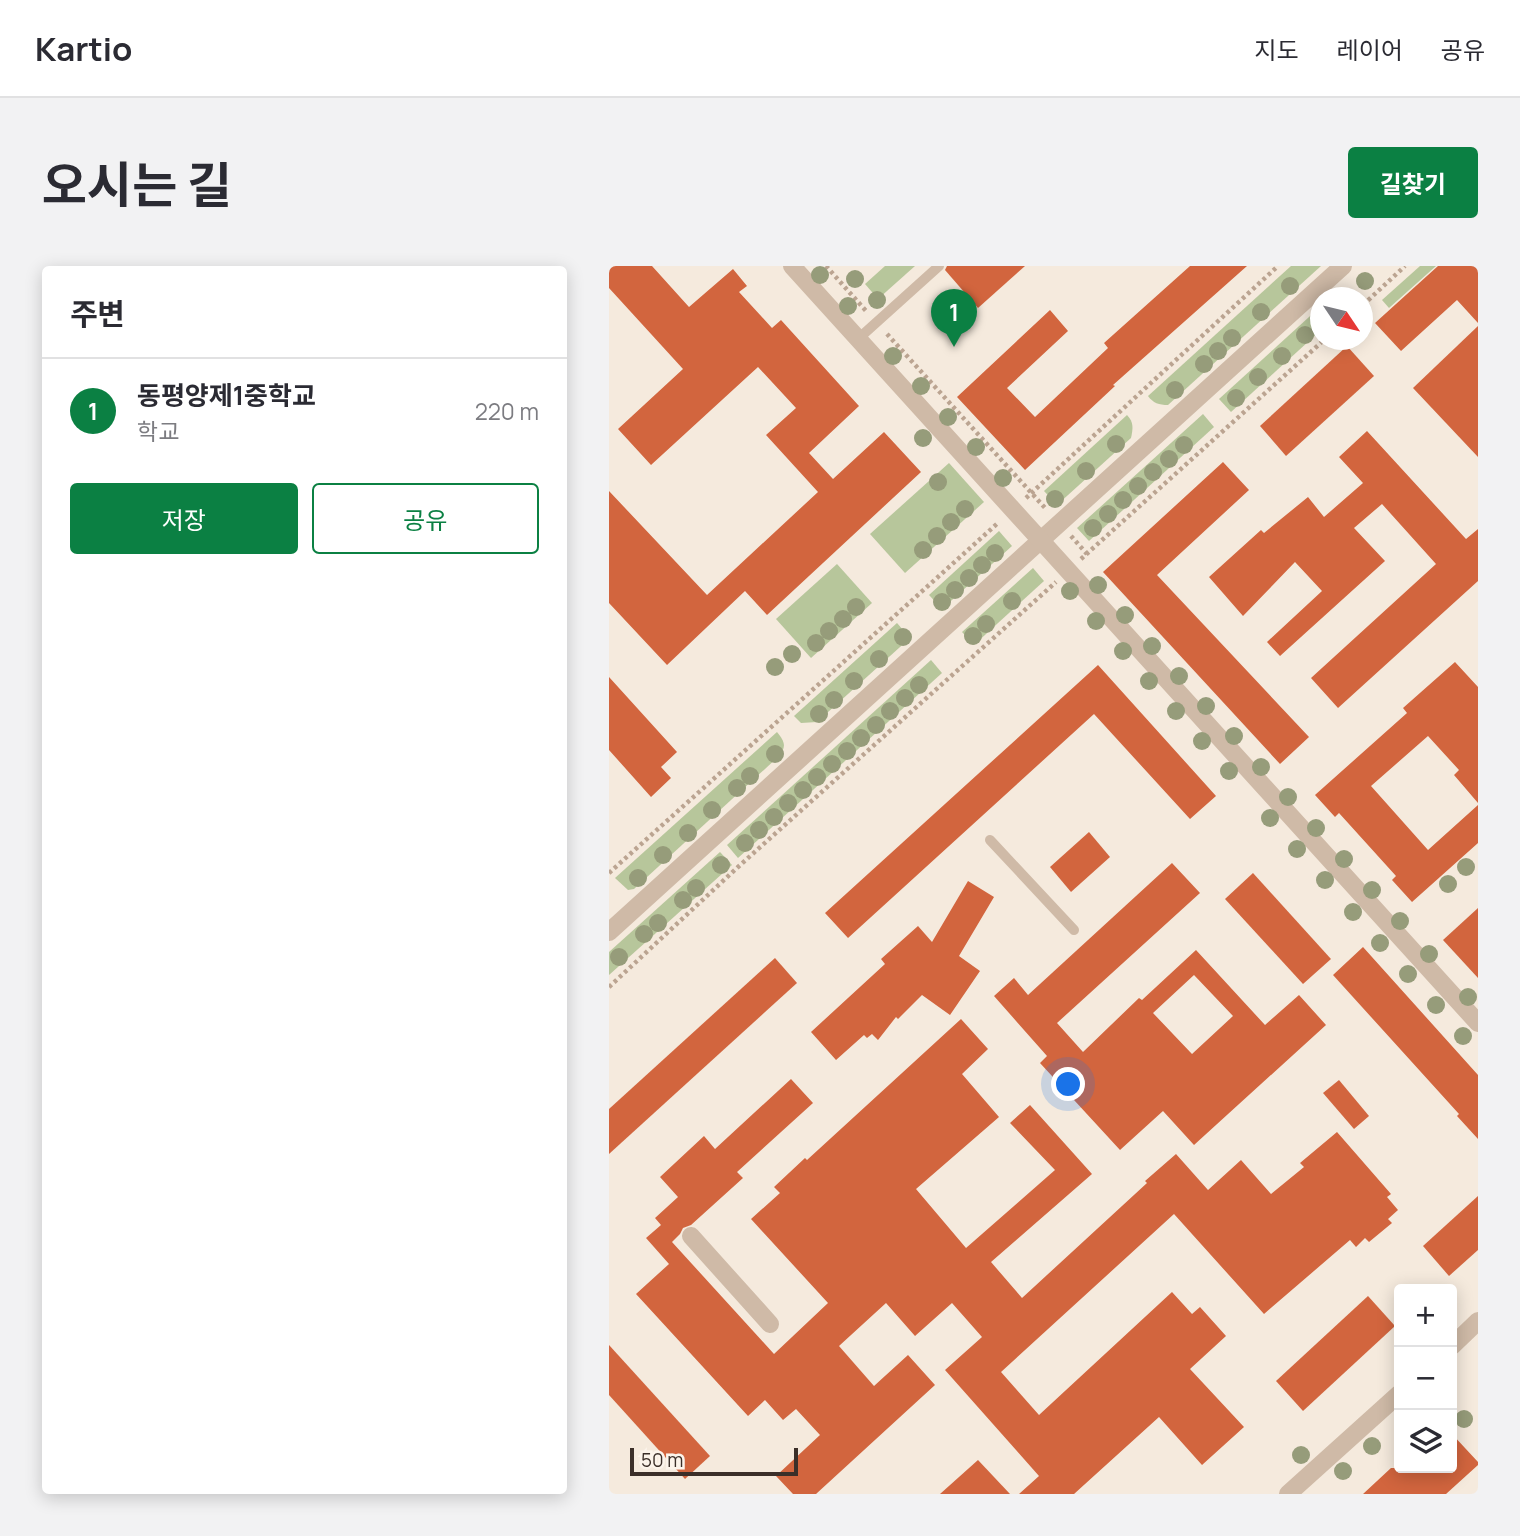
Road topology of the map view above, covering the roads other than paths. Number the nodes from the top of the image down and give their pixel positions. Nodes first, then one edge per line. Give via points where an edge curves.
1 (792, 266) edge
2 (939, 266) edge
3 (1343, 266) edge
4 (858, 339) junction
5 (1041, 540) junction
6 (990, 840) dead end
7 (1074, 930) dead end
8 (609, 932) edge
9 (1478, 1023) edge
10 (691, 1236) dead end
11 (1478, 1321) edge
12 (770, 1324) dead end
13 (1457, 1341) edge
14 (1394, 1399) edge
15 (1288, 1494) edge

1 - 4 street
2 - 4 lane
3 - 5 street
4 - 5 street
5 - 8 street
5 - 9 street
6 - 7 lane
10 - 12 street
11 - 13 street
14 - 15 street

